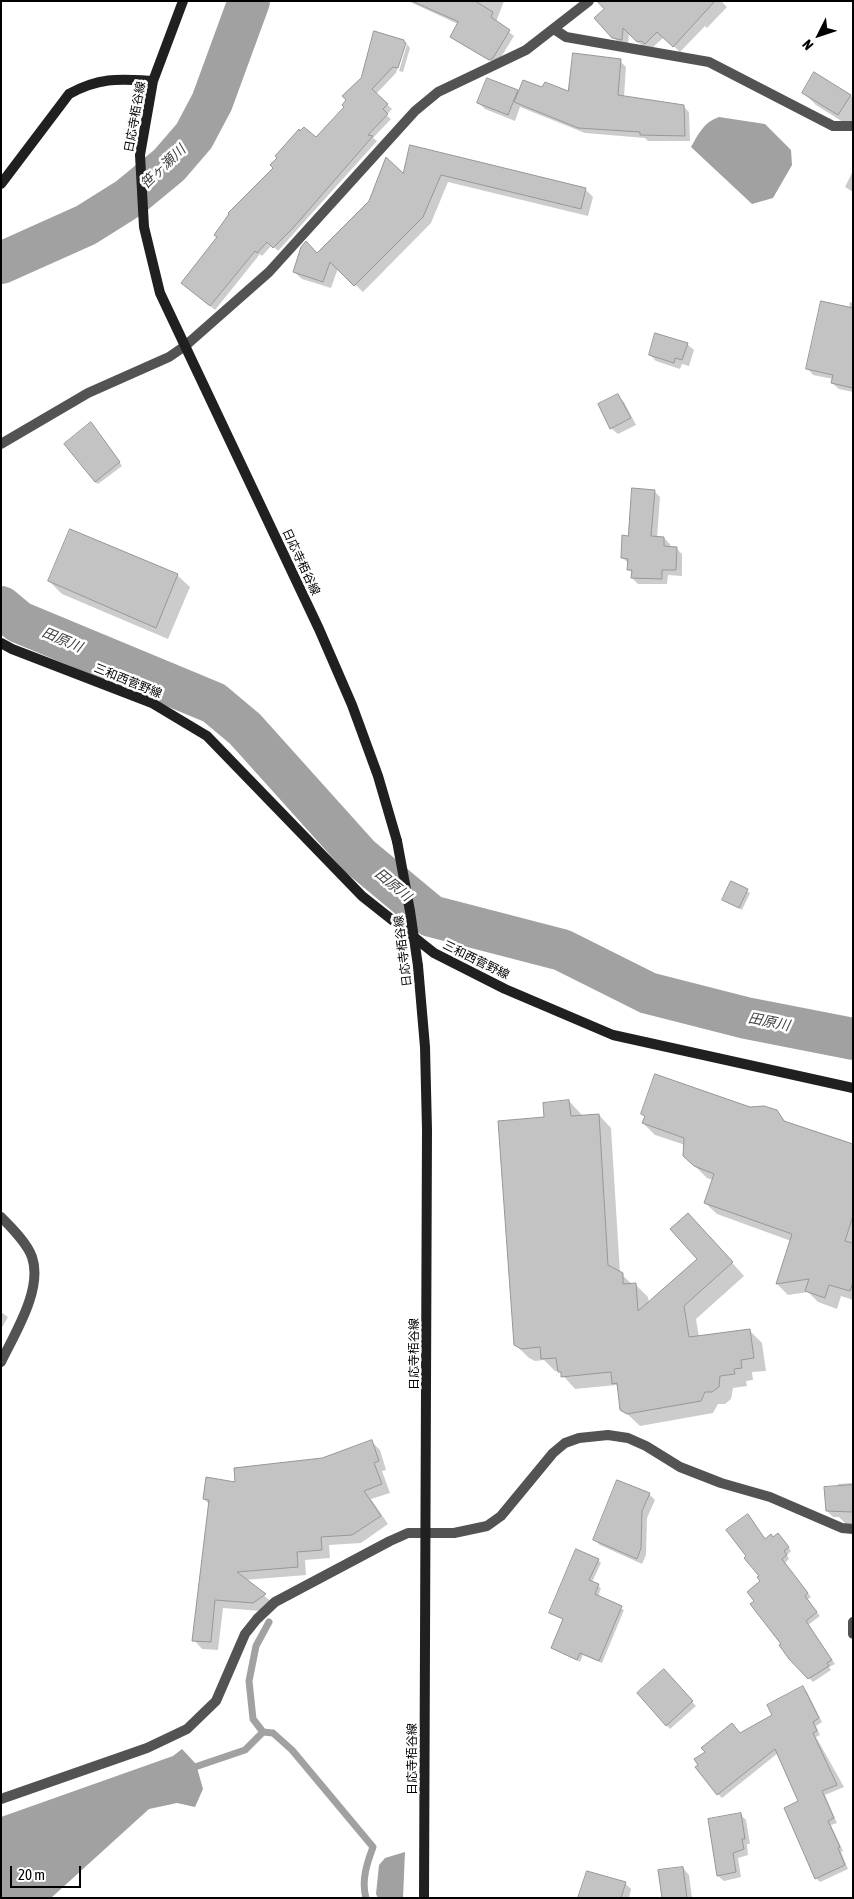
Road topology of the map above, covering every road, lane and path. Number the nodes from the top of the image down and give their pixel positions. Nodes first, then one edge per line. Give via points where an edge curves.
1 (183, 1) edge
2 (589, 1) edge
3 (554, 30) junction
4 (153, 81) junction
5 (853, 126) edge
6 (1, 184) edge
7 (184, 346) junction
8 (1, 444) edge
9 (1, 643) edge
10 (853, 1088) edge
11 (1, 1217) edge
12 (1, 1362) edge
13 (853, 1529) edge
14 (426, 1532) junction
15 (853, 1622) edge
16 (853, 1634) edge
17 (1, 1799) edge
18 (424, 1898) edge

1 - 4 main road, 日応寺栢谷線
2 - 3 street
3 - 5 street via 566,37 709,62 833,126
3 - 7 street via 526,50 438,92 416,111 269,272
4 - 6 main road via 114,79 84,86 69,94
4 - 7 main road, 日応寺栢谷線 via 140,155 144,226 160,293
7 - 8 street via 169,357 88,393
7 - 14 main road, 日応寺栢谷線, bridge via 352,704 397,841 418,966 424,1048 427,1130
9 - 10 main road, 三和西菅野線 via 152,703 207,736 362,896 434,954 505,989 614,1035
11 - 12 street via 32,1256 35,1279 30,1298
13 - 14 street via 842,1528 770,1497 680,1467 628,1438 608,1435 578,1438 565,1443 501,1516 487,1526 454,1533
14 - 17 street via 408,1533 390,1541 276,1602 257,1618 245,1634 216,1701 187,1729 147,1748
14 - 18 main road, 日応寺栢谷線
15 - 16 street

